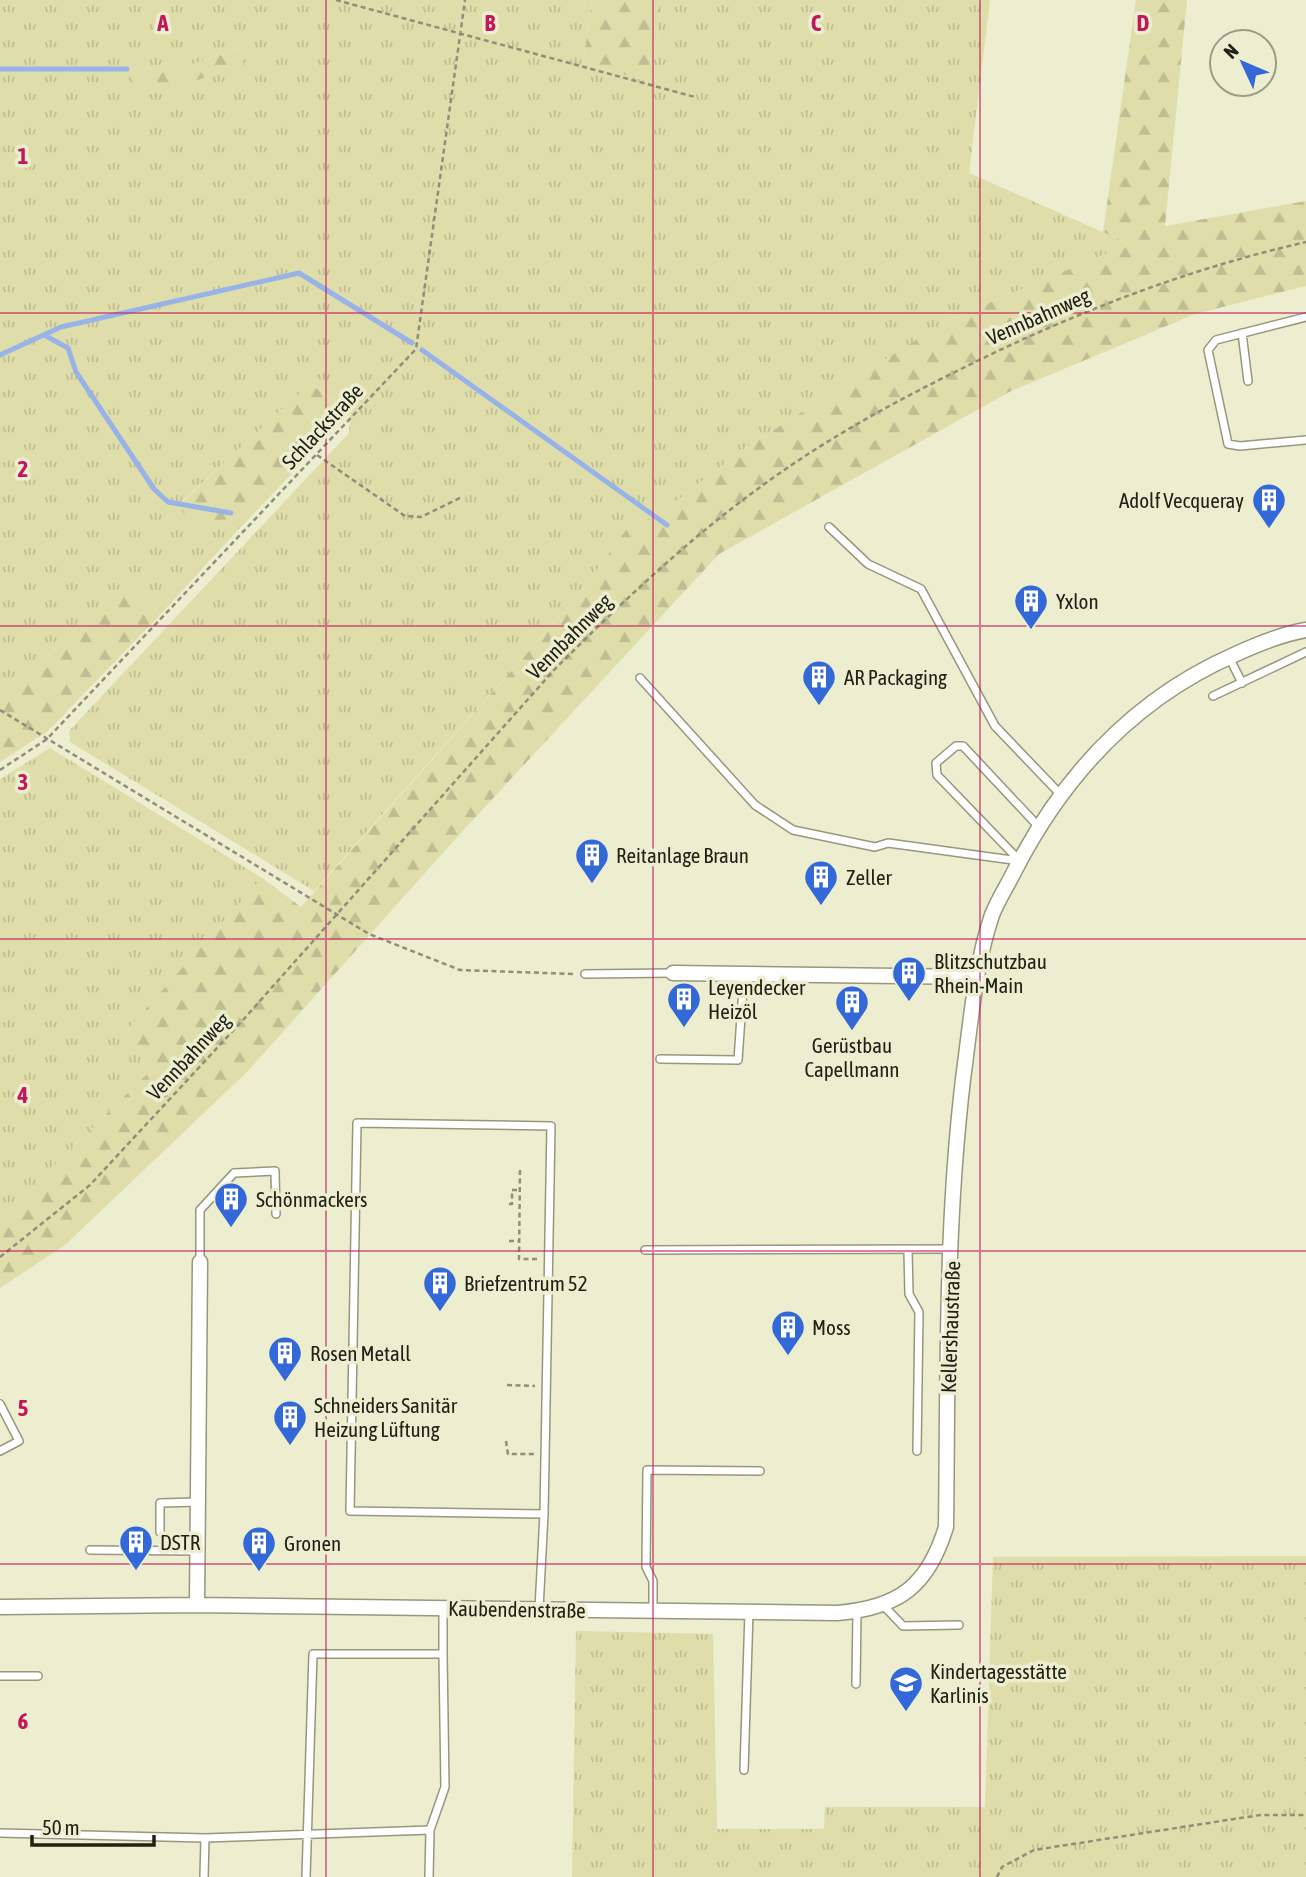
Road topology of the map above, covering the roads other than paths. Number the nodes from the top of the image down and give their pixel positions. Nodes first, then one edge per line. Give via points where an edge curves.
1 (1306, 317) edge
2 (1242, 333) junction
3 (1248, 381) dead end
4 (1306, 440) edge
5 (829, 527) dead end
6 (1306, 630) edge
7 (1306, 652) edge
8 (1229, 657) junction
9 (640, 678) dead end
10 (1242, 683) junction
11 (1213, 696) dead end
12 (1061, 795) junction
13 (1039, 827) junction
14 (1020, 861) junction
15 (673, 973) joint
16 (585, 974) road end
17 (744, 974) junction
18 (977, 977) junction
19 (660, 1059) dead end
20 (276, 1214) dead end
21 (645, 1250) dead end
22 (908, 1250) junction
23 (952, 1250) junction
24 (200, 1262) joint
25 (0, 1404) edge
26 (0, 1451) edge
27 (916, 1451) dead end
28 (760, 1471) dead end
29 (198, 1502) junction
30 (544, 1514) junction
31 (160, 1532) dead end
32 (90, 1549) dead end
33 (197, 1551) junction
34 (197, 1605) junction
35 (883, 1605) junction
36 (0, 1608) edge
37 (443, 1608) junction
38 (539, 1610) junction
39 (653, 1611) junction
40 (857, 1611) junction
41 (749, 1612) junction
42 (837, 1613) joint
43 (959, 1625) dead end
44 (443, 1654) junction
45 (0, 1676) edge
46 (38, 1676) dead end
47 (856, 1684) dead end
48 (744, 1770) dead end
49 (430, 1830) junction
50 (0, 1833) edge
51 (308, 1834) junction
52 (205, 1838) junction
53 (204, 1877) edge
54 (306, 1877) edge
55 (429, 1877) edge

1 - 2 lane
2 - 3 lane
2 - 4 lane via 1213,341 1209,347 1228,444
5 - 12 lane via 868,564 921,589 995,726
6 - 8 street, Kellershaustraße
7 - 10 lane
8 - 10 lane
8 - 12 street, Kellershaustraße via 1144,706 1106,741
9 - 14 lane via 755,805 793,830 875,847 888,843
10 - 11 lane
12 - 13 street, Kellershaustraße
13 - 14 street, Kellershaustraße
13 - 14 lane via 963,746 956,746 936,763 937,775
14 - 18 street, Kellershaustraße via 993,915
15 - 16 lane
15 - 17 street
17 - 18 street
17 - 19 lane via 738,1060
18 - 23 street, Kellershaustraße via 958,1119
20 - 24 lane via 275,1171 234,1173 200,1210
21 - 22 lane
22 - 23 lane
22 - 27 lane via 909,1294 919,1312
23 - 35 street, Kellershaustraße via 946,1527 936,1558 919,1582
24 - 29 street
25 - 26 lane via 19,1441
28 - 39 lane via 647,1470 646,1567 653,1581
29 - 31 lane via 160,1503
29 - 33 street
30 - 30 lane via 350,1511 357,1123 551,1126
30 - 38 lane
32 - 33 lane
33 - 34 street
34 - 36 street, Kaubendenstraße
34 - 37 street, Kaubendenstraße
35 - 40 street, Kellershaustraße
35 - 43 lane via 903,1626
37 - 38 street, Kaubendenstraße
37 - 44 lane
38 - 39 street, Kaubendenstraße
39 - 41 street, Kaubendenstraße
40 - 42 street, Kellershaustraße
40 - 47 lane
41 - 42 street, Kaubendenstraße
41 - 48 lane
44 - 49 lane via 445,1787
44 - 51 lane via 313,1654
45 - 46 lane
49 - 51 lane
49 - 55 lane
50 - 52 lane
51 - 52 lane
51 - 54 lane
52 - 53 lane

